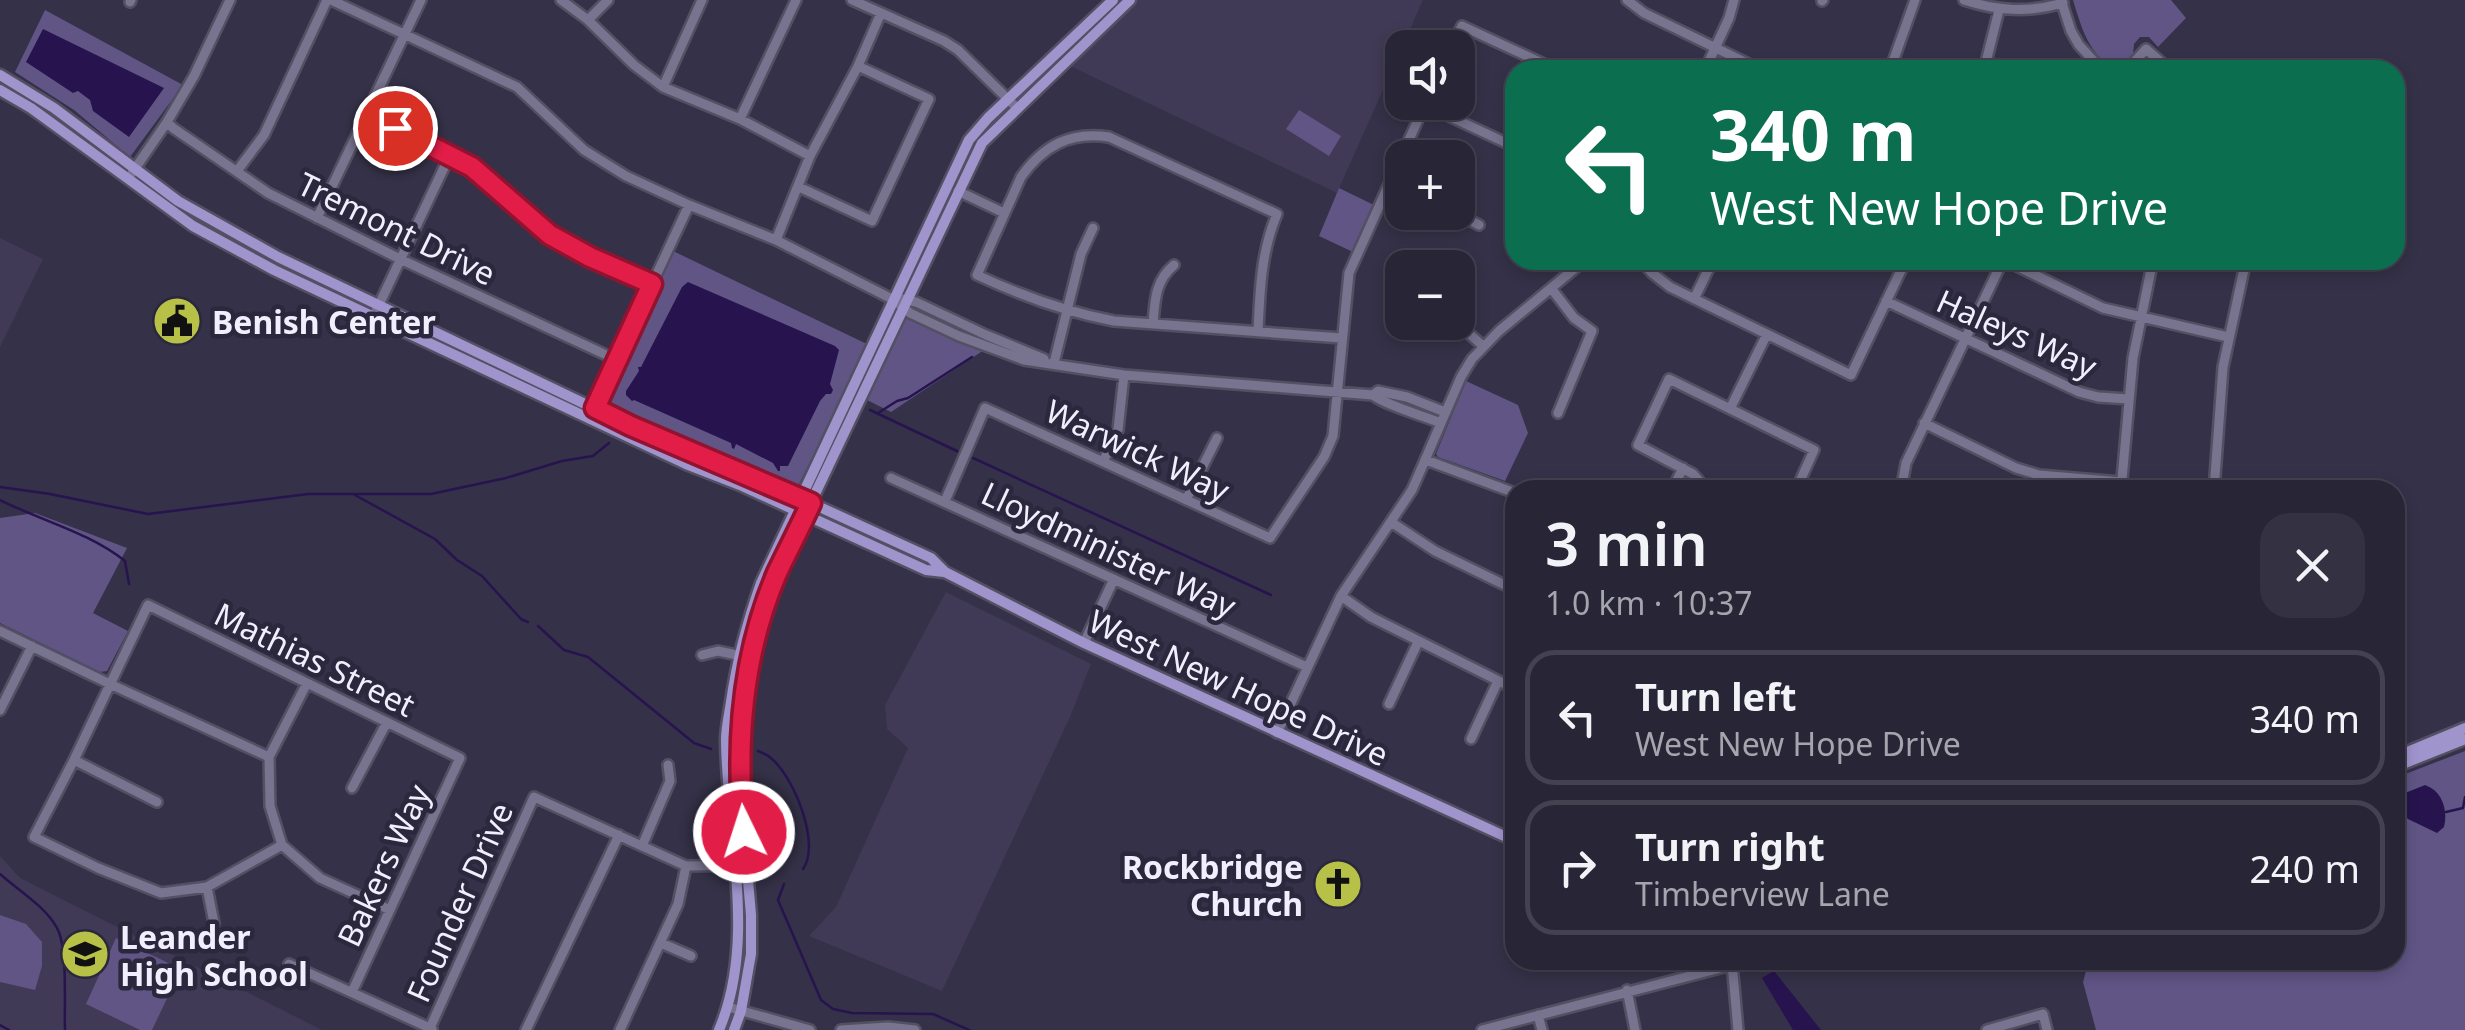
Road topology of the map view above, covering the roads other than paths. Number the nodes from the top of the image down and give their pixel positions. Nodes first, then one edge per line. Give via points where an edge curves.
1 (230, 0) edge
2 (329, 0) edge
3 (421, 0) edge
4 (562, 0) edge
5 (608, 0) edge
6 (702, 0) edge
7 (796, 0) edge
8 (852, 0) edge
9 (1113, 0) edge
10 (1130, 0) edge
11 (1627, 0) edge
12 (1734, 0) edge
13 (1915, 0) edge
14 (1964, 0) edge
15 (2062, 1) edge
16 (1998, 10) junction
17 (881, 13) junction
18 (588, 20) junction
19 (1475, 32) edge
20 (405, 35) junction
21 (1714, 48) junction
22 (1535, 60) edge
23 (1709, 60) edge
24 (1740, 60) edge
25 (1894, 60) edge
26 (1987, 60) edge
27 (2093, 60) edge
28 (2136, 60) edge
29 (2159, 60) edge
30 (858, 66) junction
31 (0, 74) edge
32 (663, 86) junction
33 (0, 90) edge
34 (1013, 103) junction
35 (368, 114) junction
36 (740, 120) junction
37 (1459, 120) edge
38 (167, 122) junction
39 (1505, 142) edge
40 (450, 155) junction
41 (810, 156) junction
42 (135, 168) junction
43 (237, 171) junction
44 (127, 179) junction
45 (799, 187) junction
46 (958, 191) junction
47 (1385, 193) edge
48 (688, 205) junction
49 (1004, 214) junction
50 (318, 218) junction
51 (1475, 223) edge
52 (1479, 225) dead end
53 (1093, 228) dead end
54 (776, 240) junction
55 (400, 259) junction
56 (1174, 265) dead end
57 (1574, 270) edge
58 (1650, 270) edge
59 (1708, 270) edge
60 (1901, 270) edge
61 (1999, 270) edge
62 (2025, 270) edge
63 (2151, 270) edge
64 (2244, 270) edge
65 (652, 284) junction
66 (1551, 288) junction
67 (1694, 298) junction
68 (1886, 301) junction
69 (901, 302) junction
70 (376, 312) junction
71 (1067, 312) junction
72 (2140, 317) junction
73 (1153, 324) junction
74 (1258, 331) junction
75 (1766, 334) junction
76 (1341, 338) junction
77 (2228, 338) junction
78 (1475, 339) edge
79 (1965, 339) junction
80 (1483, 346) junction
81 (618, 360) junction
82 (1054, 363) junction
83 (1124, 375) junction
84 (1338, 391) junction
85 (1372, 395) junction
86 (2129, 399) junction
87 (595, 408) junction
88 (1730, 409) junction
89 (1445, 412) junction
90 (1558, 413) dead end
91 (589, 420) junction
92 (1441, 423) junction
93 (1924, 424) junction
94 (1217, 438) dead end
95 (645, 445) junction
96 (701, 455) junction
97 (1426, 460) junction
98 (1103, 462) junction
99 (1683, 468) junction
100 (891, 478) dead end
101 (1677, 480) edge
102 (1698, 480) edge
103 (1800, 480) edge
104 (1903, 480) edge
105 (2076, 480) edge
106 (2122, 480) edge
107 (2215, 480) edge
108 (1505, 489) edge
109 (1186, 500) junction
110 (806, 501) junction
111 (944, 501) junction
112 (800, 513) junction
113 (1392, 522) junction
114 (945, 572) junction
115 (1114, 579) junction
116 (1505, 585) edge
117 (1341, 596) junction
118 (0, 630) edge
119 (1084, 643) junction
120 (1423, 645) junction
121 (32, 646) junction
122 (702, 655) dead end
123 (744, 657) junction
124 (1307, 668) junction
125 (110, 684) junction
126 (306, 685) junction
127 (1505, 685) edge
128 (1505, 687) edge
129 (1389, 704) dead end
130 (0, 710) edge
131 (386, 722) junction
132 (2465, 728) edge
133 (1277, 733) junction
134 (1471, 739) dead end
135 (2465, 739) edge
136 (2405, 753) edge
137 (270, 757) junction
138 (460, 758) joint
139 (74, 760) junction
140 (2405, 763) edge
141 (668, 766) dead end
142 (352, 788) dead end
143 (157, 802) dead end
144 (619, 835) junction
145 (1505, 836) edge
146 (282, 845) junction
147 (642, 846) junction
148 (734, 865) junction
149 (747, 865) junction
150 (686, 866) junction
151 (208, 888) junction
152 (390, 910) junction
153 (214, 923) dead end
154 (662, 942) junction
155 (691, 956) dead end
156 (289, 964) dead end
157 (1702, 970) edge
158 (1733, 970) edge
159 (1627, 990) junction
160 (352, 992) junction
161 (728, 1007) junction
162 (741, 1011) junction
163 (1538, 1014) junction
164 (432, 1029) edge
165 (624, 1029) edge
166 (526, 1030) edge
167 (719, 1030) edge
168 (734, 1030) edge
169 (810, 1030) edge
170 (841, 1030) edge
171 (915, 1030) edge
172 (1482, 1030) edge
173 (1542, 1030) edge
174 (1635, 1030) edge
175 (1738, 1030) edge
176 (1987, 1030) edge
177 (2047, 1030) edge

1 - 38 street
2 - 20 street
2 - 43 street via 264,135
3 - 20 street
4 - 18 street
5 - 18 street
6 - 32 street
7 - 36 street
8 - 17 street
9 - 34 main road
10 - 34 main road
11 - 21 street
12 - 21 street
13 - 25 street
14 - 16 street
15 - 16 street
15 - 27 street via 2071,31
16 - 26 street
17 - 30 street
17 - 34 street via 958,50
18 - 32 street
19 - 22 street
20 - 35 street
20 - 48 street via 517,87 584,150
21 - 23 street
21 - 24 street
28 - 29 street via 2146,49
30 - 41 street
30 - 45 street via 929,99 872,222
31 - 42 main road, West New Hope Drive
32 - 36 street
33 - 44 main road, West New Hope Drive
34 - 46 main road via 982,143
34 - 69 main road via 969,140
35 - 40 street
35 - 50 street
36 - 41 street
37 - 39 street
38 - 42 street
38 - 43 street, Tremont Drive
40 - 55 street
40 - 65 street via 550,235
41 - 45 street
42 - 44 street
42 - 70 main road, West New Hope Drive via 200,215
43 - 50 street, Tremont Drive
44 - 70 main road, West New Hope Drive via 274,270
45 - 54 street
46 - 49 street
46 - 69 main road
47 - 76 street via 1349,273
48 - 54 street
48 - 65 street
49 - 71 street via 977,275
49 - 74 street via 1021,177 1060,141 1084,135 1121,142 1277,214 1262,262
50 - 55 street, Tremont Drive
51 - 52 street
53 - 71 street
54 - 69 street
55 - 70 street
55 - 81 street, Tremont Drive
56 - 73 street via 1159,283
57 - 66 street
58 - 67 street
59 - 67 street
60 - 68 street
61 - 79 street
62 - 72 street via 2104,308
63 - 72 street
64 - 77 street
65 - 81 street
66 - 80 street
66 - 90 street via 1592,331
67 - 75 street
68 - 75 street via 1851,375
68 - 79 street, Haleys Way
69 - 82 street via 910,313 990,349
69 - 110 main road
70 - 87 main road, West New Hope Drive
70 - 91 main road, West New Hope Drive
71 - 73 street
71 - 82 street
72 - 77 street
72 - 86 street
73 - 74 street
74 - 76 street
75 - 88 street
76 - 84 street
77 - 107 street
78 - 80 street
79 - 86 street, Haleys Way via 2079,392
79 - 93 street
80 - 89 street
81 - 87 street
82 - 83 street
83 - 84 street
83 - 98 street via 1118,430
84 - 85 street
84 - 109 street, Warwick Way via 1324,456 1270,538
85 - 89 street via 1397,394
85 - 92 street
86 - 106 street
87 - 91 street
87 - 96 main road, West New Hope Drive
88 - 99 street via 1669,379 1638,445
88 - 103 street via 1814,450
89 - 92 street
91 - 95 main road, West New Hope Drive
92 - 97 street
93 - 104 street
93 - 105 street via 2016,468
94 - 109 street
95 - 96 main road
95 - 112 main road, West New Hope Drive
96 - 110 main road, West New Hope Drive
97 - 108 street
97 - 113 street
98 - 109 street, Warwick Way
98 - 111 street, Warwick Way via 985,408
99 - 101 street
99 - 102 street
100 - 111 street, Lloydminister Way
110 - 112 main road
110 - 114 main road, West New Hope Drive via 931,558
111 - 115 street, Lloydminister Way
112 - 114 main road, West New Hope Drive via 926,570
112 - 123 main road via 761,583
113 - 116 street
113 - 117 street
114 - 119 main road, West New Hope Drive
115 - 119 street
115 - 124 street, Lloydminister Way
117 - 120 street
117 - 124 street
118 - 121 street
119 - 133 main road, West New Hope Drive
120 - 127 street
120 - 129 street
121 - 125 street
121 - 130 street
122 - 123 street
123 - 148 main road via 726,737
123 - 149 main road via 739,753
124 - 133 street
125 - 126 street, Mathias Street via 148,605
125 - 137 street
125 - 139 street
126 - 131 street, Mathias Street
126 - 137 street
128 - 134 street
131 - 138 street, Mathias Street
131 - 142 street
132 - 136 main road
133 - 145 main road, West New Hope Drive
135 - 140 main road
137 - 146 street via 270,806
138 - 152 street, Bakers Way
139 - 143 street
139 - 151 street via 34,838 161,893
141 - 147 street via 670,781
144 - 147 street
144 - 164 street, Founder Drive via 534,797
144 - 166 street
146 - 151 street
146 - 152 street via 320,878
147 - 150 street
148 - 149 street
148 - 150 street
148 - 161 main road via 737,960
149 - 162 main road via 751,954
150 - 154 street
151 - 153 street
152 - 160 street, Bakers Way
154 - 155 street
154 - 165 street
156 - 160 street
157 - 159 street
158 - 175 street
159 - 163 street
159 - 174 street
160 - 164 street
161 - 162 street
161 - 167 main road
162 - 168 main road
162 - 169 street
163 - 172 street
163 - 173 street
170 - 171 street
176 - 177 street via 2043,1014

